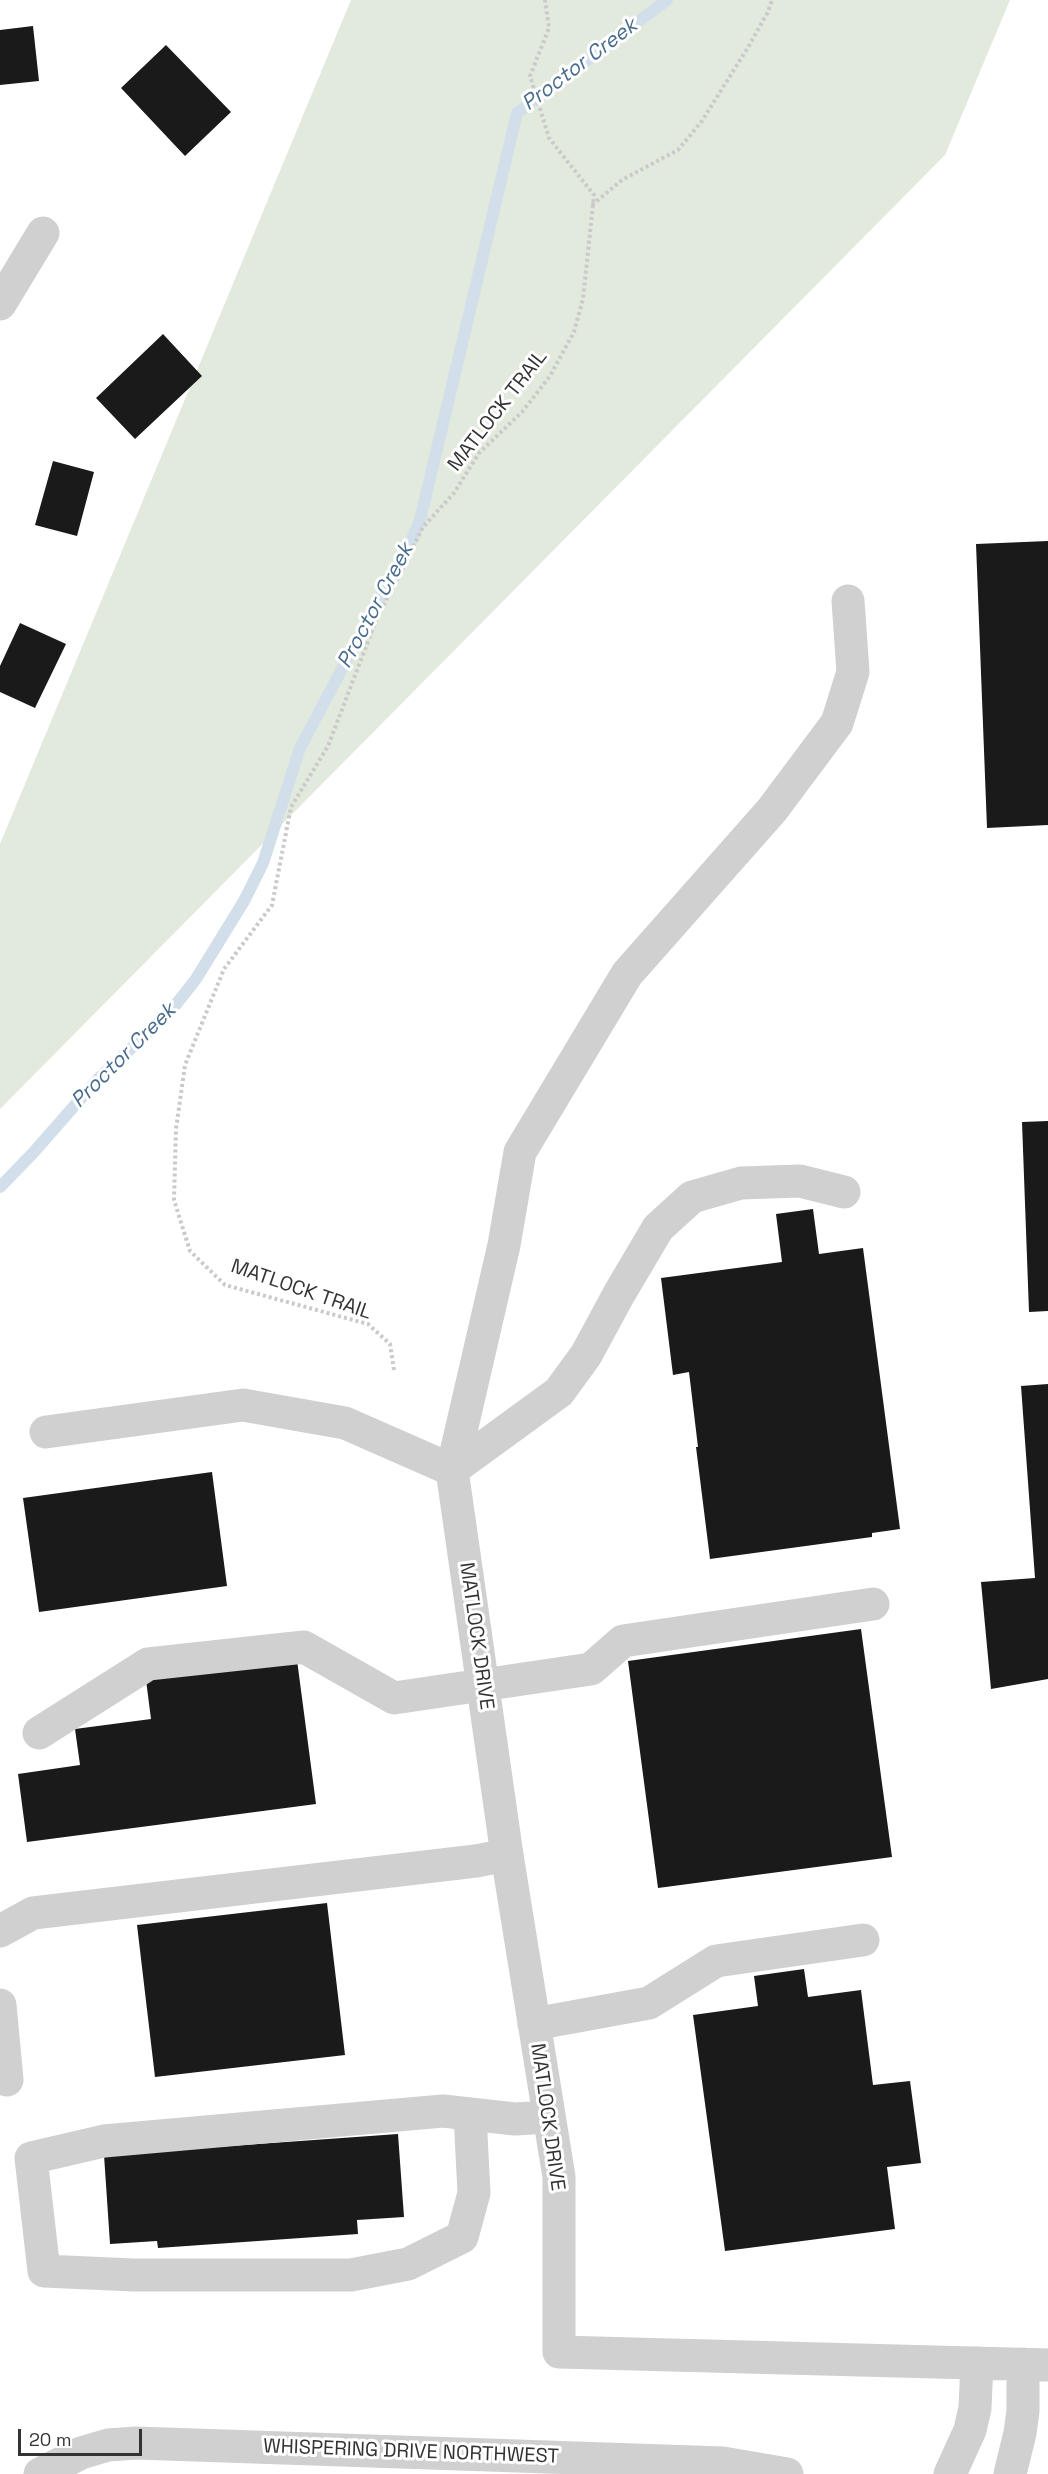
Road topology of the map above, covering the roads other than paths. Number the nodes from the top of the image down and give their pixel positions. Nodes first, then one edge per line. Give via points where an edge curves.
1 (43, 233) dead end
2 (0, 304) edge
3 (848, 601) dead end
4 (844, 1192) dead end
5 (46, 1432) dead end
6 (452, 1470) junction
7 (873, 1604) dead end
8 (483, 1684) junction
9 (39, 1733) dead end
10 (507, 1855) junction
11 (0, 1931) edge
12 (863, 1940) dead end
13 (0, 2005) edge
14 (534, 2025) junction
15 (7, 2080) dead end
16 (470, 2115) junction
17 (549, 2116) junction
18 (977, 2362) junction
19 (1036, 2364) edge
20 (40, 2474) edge
21 (787, 2474) edge
22 (950, 2474) edge
23 (1010, 2474) edge

1 - 2 street
3 - 6 street via 853,672 837,723 772,810 627,974 520,1152 504,1245
4 - 6 street via 800,1181 741,1183 692,1197 658,1228 586,1355 560,1392
5 - 6 street via 243,1405 345,1423
6 - 8 street, MATLOCK DRIVE
7 - 8 street via 624,1641 591,1669
8 - 9 street via 394,1698 304,1647 237,1654 148,1664
8 - 10 street, MATLOCK DRIVE
10 - 11 street via 33,1913
10 - 14 street, MATLOCK DRIVE
12 - 14 street via 716,1961 649,2002
13 - 15 street
14 - 17 street, MATLOCK DRIVE
16 - 16 street via 443,2111 104,2141 31,2158 44,2271 351,2275 408,2264 462,2237 474,2193
16 - 17 street via 515,2119
17 - 18 street, MATLOCK DRIVE via 559,2177 559,2352
18 - 19 street, MATLOCK DRIVE
18 - 22 street via 970,2430
19 - 23 street
20 - 21 street, WHISPERING DRIVE NORTHWEST via 81,2452 136,2443 723,2463

